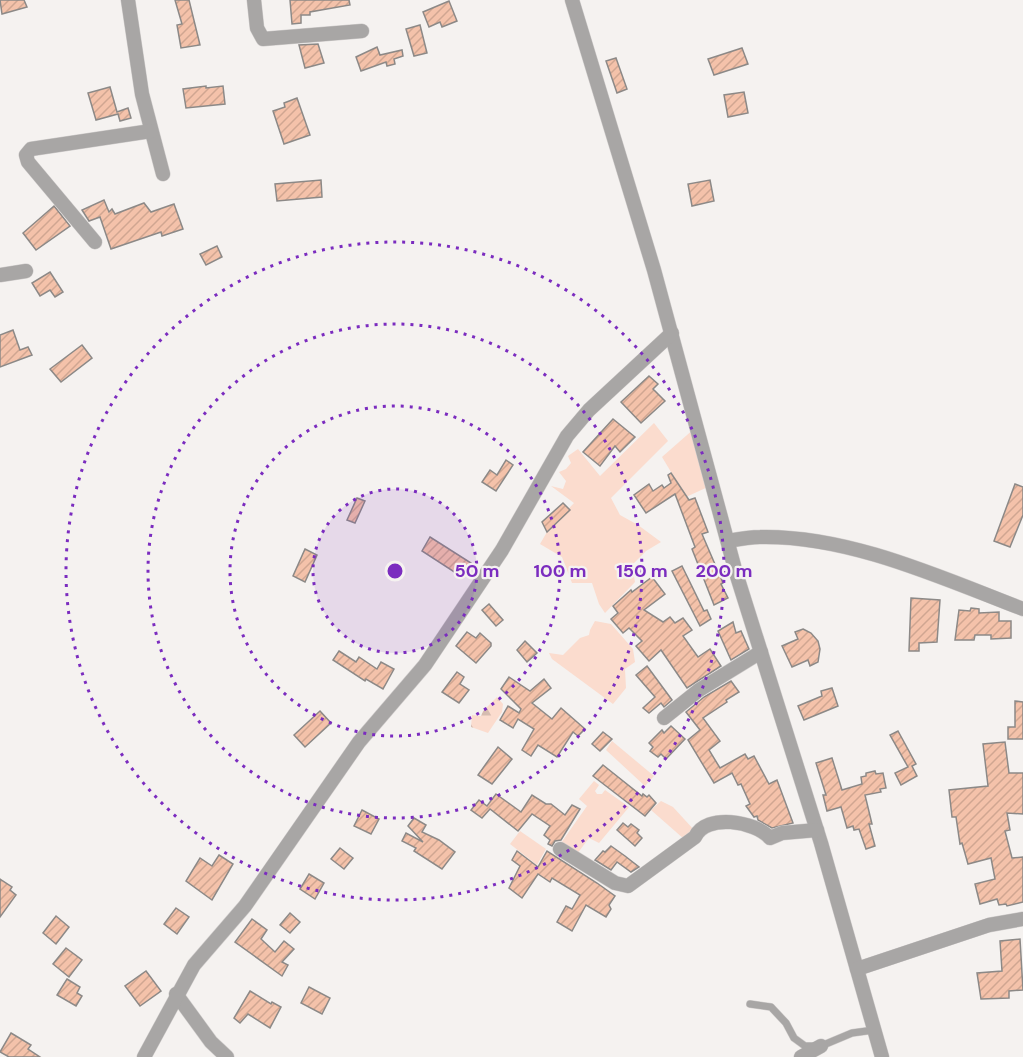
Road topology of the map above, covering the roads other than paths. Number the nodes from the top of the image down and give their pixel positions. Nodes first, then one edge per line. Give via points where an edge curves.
1 (128, 0) edge
2 (254, 0) edge
3 (572, 0) edge
4 (362, 31) dead end
5 (151, 131) junction
6 (163, 174) dead end
7 (95, 242) dead end
8 (26, 271) dead end
9 (0, 275) edge
10 (672, 333) junction
11 (728, 541) junction
12 (1023, 609) edge
13 (761, 652) junction
14 (664, 718) dead end
15 (817, 830) junction
16 (560, 849) dead end
17 (1023, 919) edge
18 (857, 969) junction
19 (176, 994) junction
20 (750, 1004) dead end
21 (874, 1030) junction
22 (821, 1047) junction
23 (144, 1057) edge
24 (227, 1057) edge
25 (801, 1057) edge
26 (882, 1057) edge

1 - 5 street
2 - 4 street via 257,28 263,39
3 - 10 street
5 - 6 street
5 - 7 street via 31,149 26,155
8 - 9 street
10 - 11 street
10 - 19 street via 567,436 502,550 425,665 359,742 245,906 194,965
11 - 12 street via 760,537 797,539 858,550
11 - 13 street
13 - 14 street via 699,690
13 - 15 street
15 - 16 street via 770,838 763,829 742,823 708,825 628,886 615,883
15 - 18 street
17 - 18 street via 989,925
18 - 21 street
19 - 23 street
19 - 24 street
20 - 22 lane via 771,1007 794,1038 805,1046
21 - 22 lane
21 - 26 street
22 - 25 street

